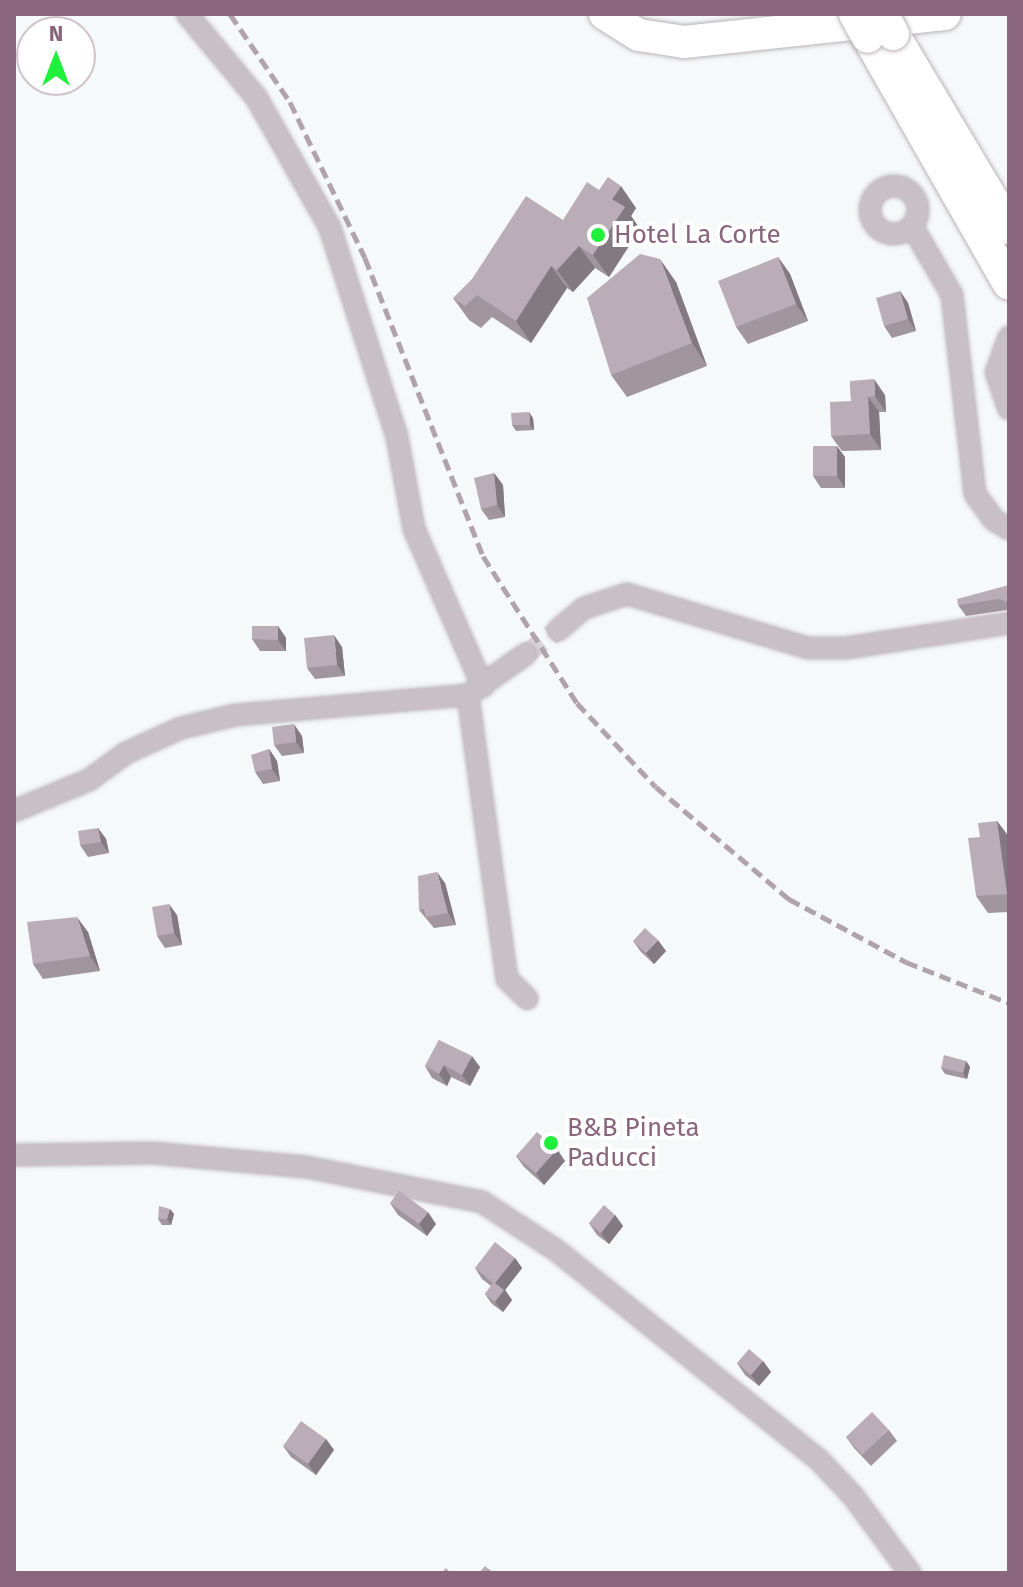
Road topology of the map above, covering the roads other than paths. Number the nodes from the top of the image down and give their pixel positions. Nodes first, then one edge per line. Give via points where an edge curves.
1 (187, 14) edge
2 (605, 14) edge
3 (898, 21) edge
4 (912, 226) dead end
5 (1009, 228) edge
6 (1009, 284) edge
7 (1009, 337) edge
8 (1009, 409) edge
9 (1009, 529) edge
10 (1009, 623) edge
11 (558, 630) tunnel mouth
12 (526, 654) tunnel mouth
13 (475, 691) junction
14 (14, 811) edge
15 (527, 998) dead end
16 (14, 1155) edge
17 (910, 1573) edge

1 - 13 street via 256,97 330,228 389,407 414,529
2 - 3 highway via 639,35 684,42
3 - 5 highway
3 - 6 highway
4 - 9 street via 952,295 975,494 994,520
7 - 8 street via 996,372
10 - 11 street via 846,648 808,648 627,594 584,608
12 - 13 street
13 - 14 street via 235,715 181,728 126,753 89,780
13 - 15 street via 507,979
16 - 17 street via 153,1153 306,1167 482,1202 556,1250 819,1460

